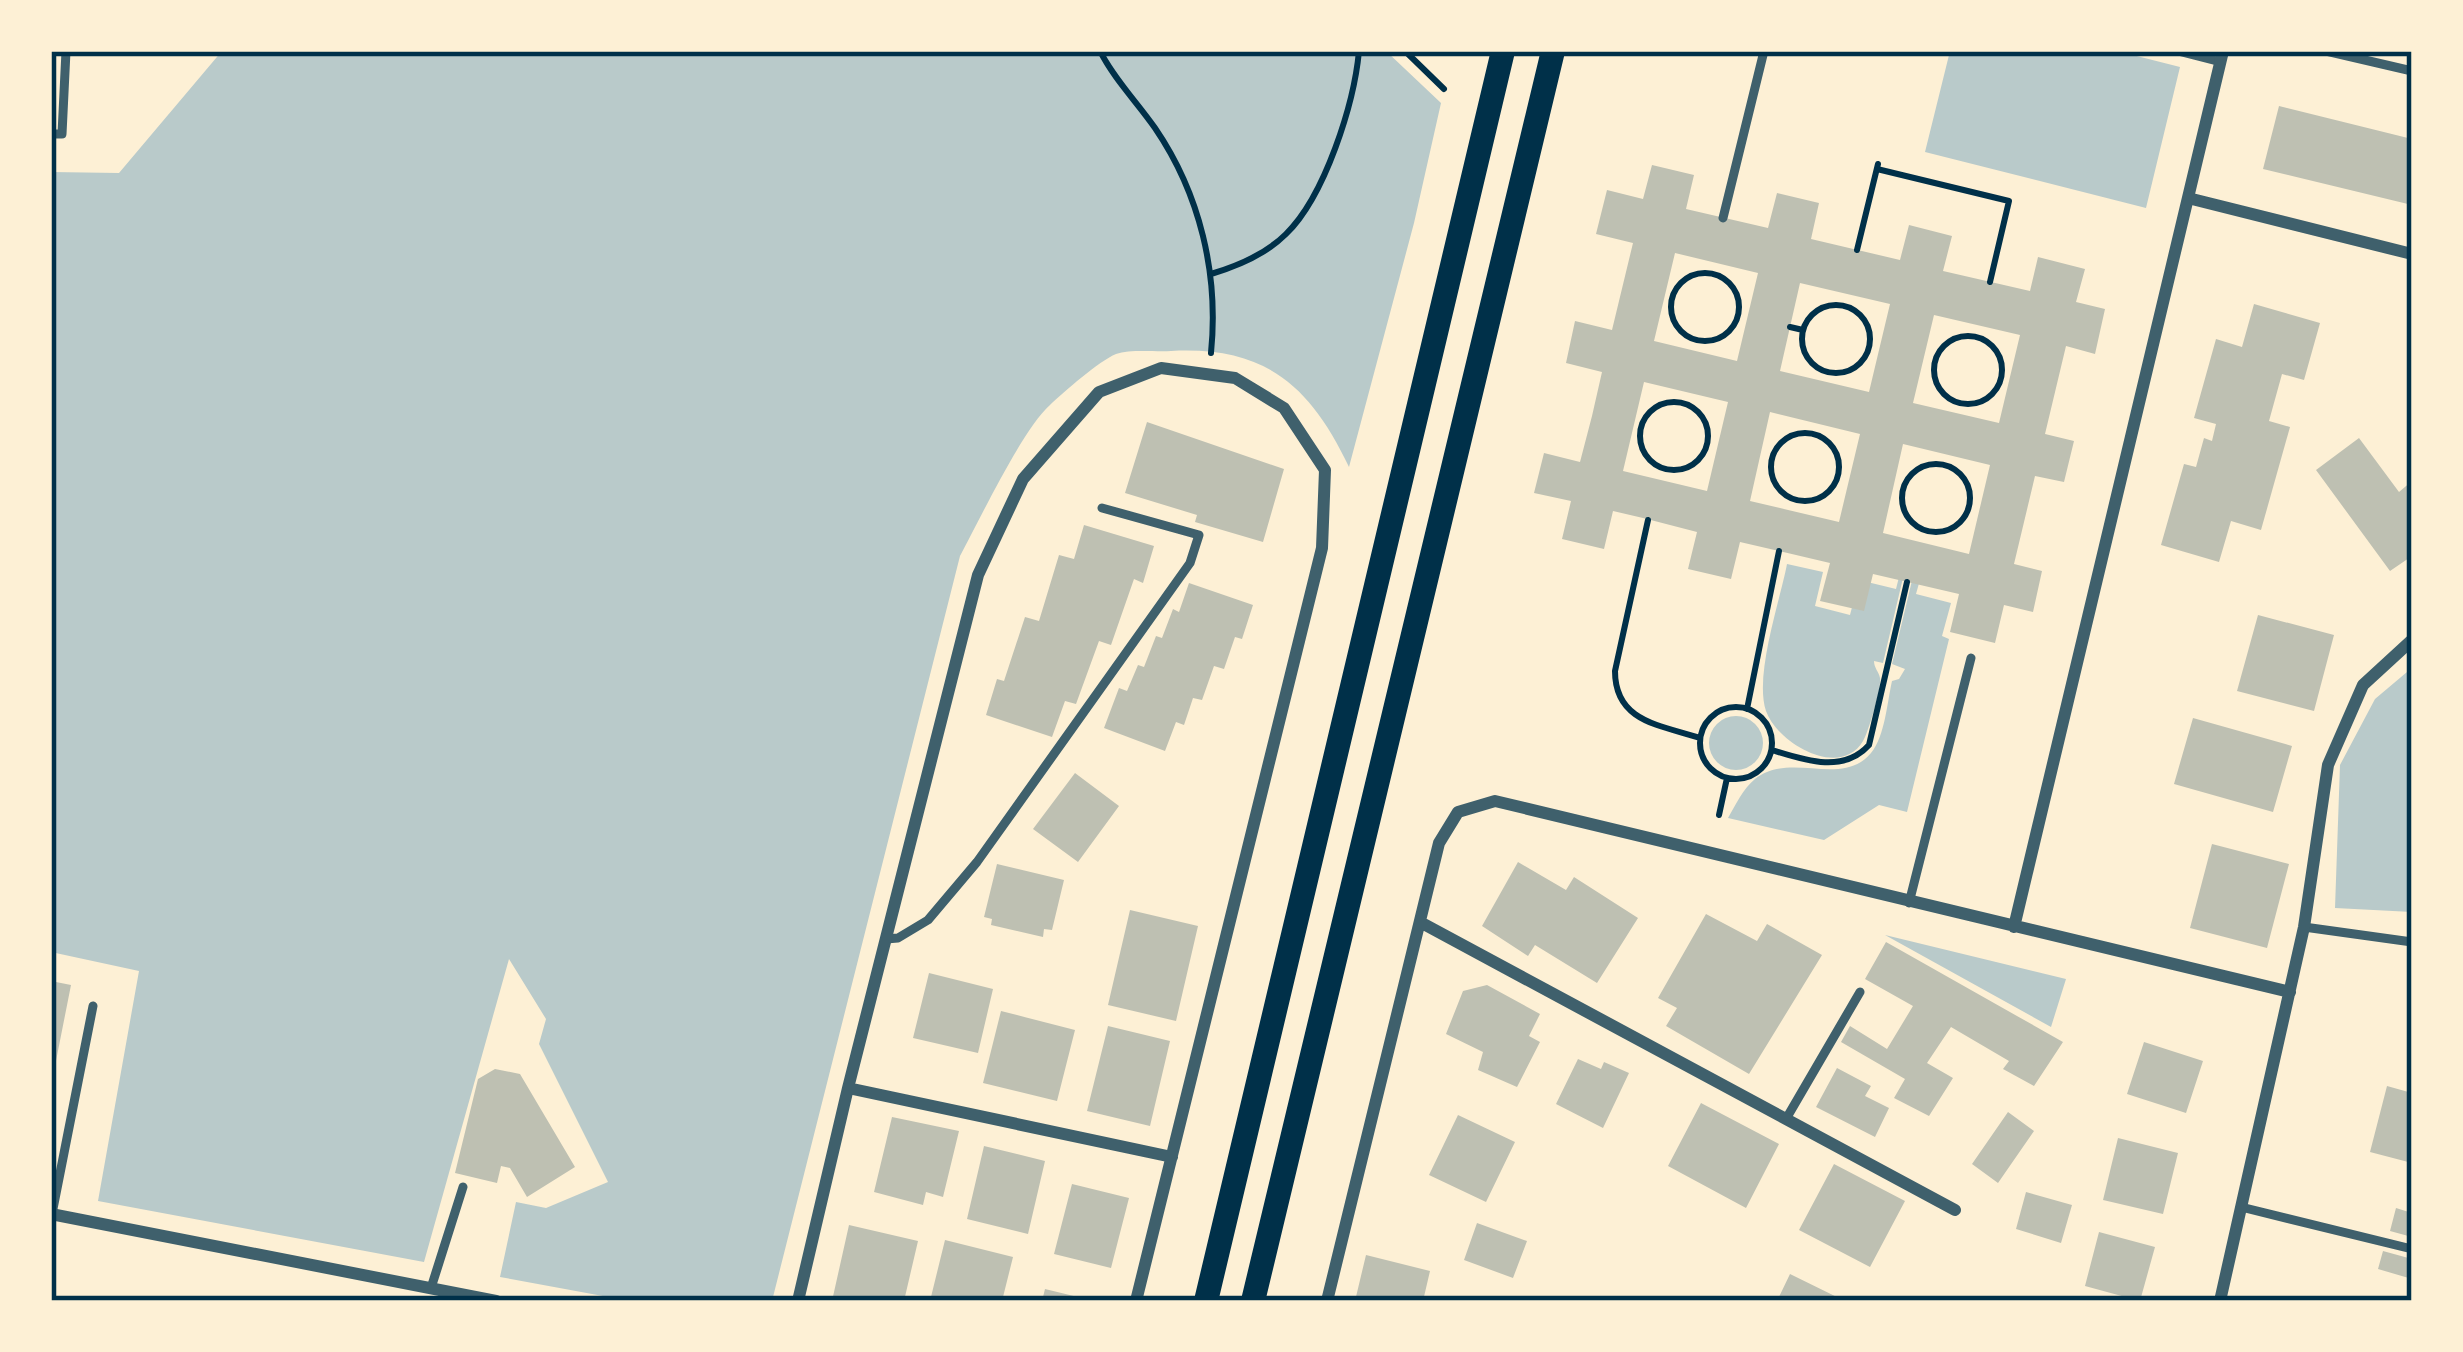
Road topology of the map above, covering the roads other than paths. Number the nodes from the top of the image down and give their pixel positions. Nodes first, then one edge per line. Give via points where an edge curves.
1 (66, 51) edge
2 (1503, 51) edge
3 (1552, 51) edge
4 (1764, 51) edge
5 (2178, 51) edge
6 (2326, 51) edge
7 (2222, 57) edge
8 (2412, 71) edge
9 (51, 134) edge
10 (2188, 198) junction
11 (1723, 218) dead end
12 (2412, 254) edge
13 (1102, 508) dead end
14 (2410, 646) edge
15 (1971, 658) dead end
16 (1910, 903) junction
17 (1420, 922) junction
18 (2014, 927) junction
19 (2304, 927) junction
20 (886, 939) junction
21 (2412, 941) edge
22 (1861, 992) dead end
23 (2290, 992) junction
24 (93, 1006) dead end
25 (848, 1088) junction
26 (1786, 1119) junction
27 (1172, 1157) junction
28 (463, 1187) dead end
29 (2241, 1207) junction
30 (1955, 1210) dead end
31 (51, 1214) edge
32 (2412, 1249) edge
33 (431, 1288) junction
34 (496, 1301) edge
35 (798, 1301) edge
36 (1136, 1301) edge
37 (1205, 1301) edge
38 (1253, 1301) edge
39 (1328, 1301) edge
40 (2220, 1301) edge

1 - 9 lane via 62,134
2 - 37 main road
3 - 38 main road
4 - 11 lane
5 - 7 lane
6 - 8 lane
7 - 10 street
10 - 12 street
10 - 18 street
13 - 20 lane via 1199,535 1190,563 977,862 928,920
14 - 19 street via 2363,685 2328,765
15 - 16 lane
16 - 17 street via 1495,801 1458,812 1439,843
16 - 18 street
17 - 26 street
17 - 39 street
18 - 23 street
19 - 21 lane
19 - 23 street
20 - 25 street
20 - 27 street via 978,575 1023,479 1099,392 1161,368 1234,378 1284,408 1325,470 1322,548
22 - 26 lane
23 - 29 street
24 - 31 lane
25 - 27 street
25 - 35 street
26 - 30 street
27 - 36 street
28 - 33 lane
29 - 32 lane
29 - 40 street
31 - 33 street
33 - 34 street

